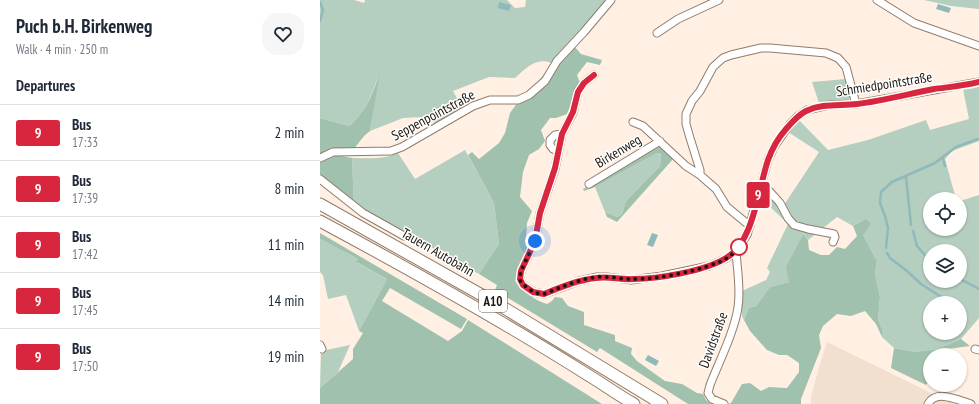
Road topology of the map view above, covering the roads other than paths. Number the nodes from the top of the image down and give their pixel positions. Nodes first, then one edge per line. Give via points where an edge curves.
1 (611, 0) edge
2 (720, 0) edge
3 (878, 0) edge
4 (657, 33) dead end
5 (979, 46) edge
6 (594, 75) dead end
7 (979, 82) edge
8 (856, 104) junction
9 (633, 122) dead end
10 (660, 141) junction
11 (320, 158) edge
12 (700, 175) junction
13 (320, 179) edge
14 (762, 183) junction
15 (589, 184) dead end
16 (320, 204) edge
17 (320, 221) edge
18 (750, 226) junction
19 (404, 236) dead end
20 (833, 242) dead end
21 (736, 251) junction
22 (634, 404) edge
23 (662, 404) edge
24 (724, 404) edge
25 (928, 404) edge
26 (971, 404) edge

1 - 11 street, Seppenpointstraße via 557,61 545,81 529,96 518,100 490,100 473,106 391,151 333,152
2 - 4 street via 678,19
3 - 5 street via 914,23
6 - 21 street, Schmiedpointstraße via 578,92 573,112 562,134 555,168 540,213 535,241 521,271 520,279 523,285 533,292 544,294 597,277 631,280 662,276 709,266
7 - 8 street, Schmiedpointstraße
8 - 12 street via 846,67 838,58 826,53 761,48 723,58 713,67 686,114 686,124
8 - 14 street, Schmiedpointstraße via 817,107 798,116 774,147
9 - 10 street, Birkenweg via 643,126
10 - 12 street, Birkenweg via 686,166
10 - 15 street, Birkenweg
12 - 18 street, Birkenweg via 716,189 727,208
13 - 19 street via 353,206
14 - 18 street, Schmiedpointstraße
14 - 20 street via 780,203 791,223 834,234
16 - 23 highway, Tauern Autobahn / A10 via 496,303
17 - 22 highway, Tauern Autobahn / A10 via 480,310
18 - 21 street, Schmiedpointstraße
21 - 24 street, Davidstraße via 739,287 736,320 708,393 712,399
25 - 26 street via 936,396 941,395

